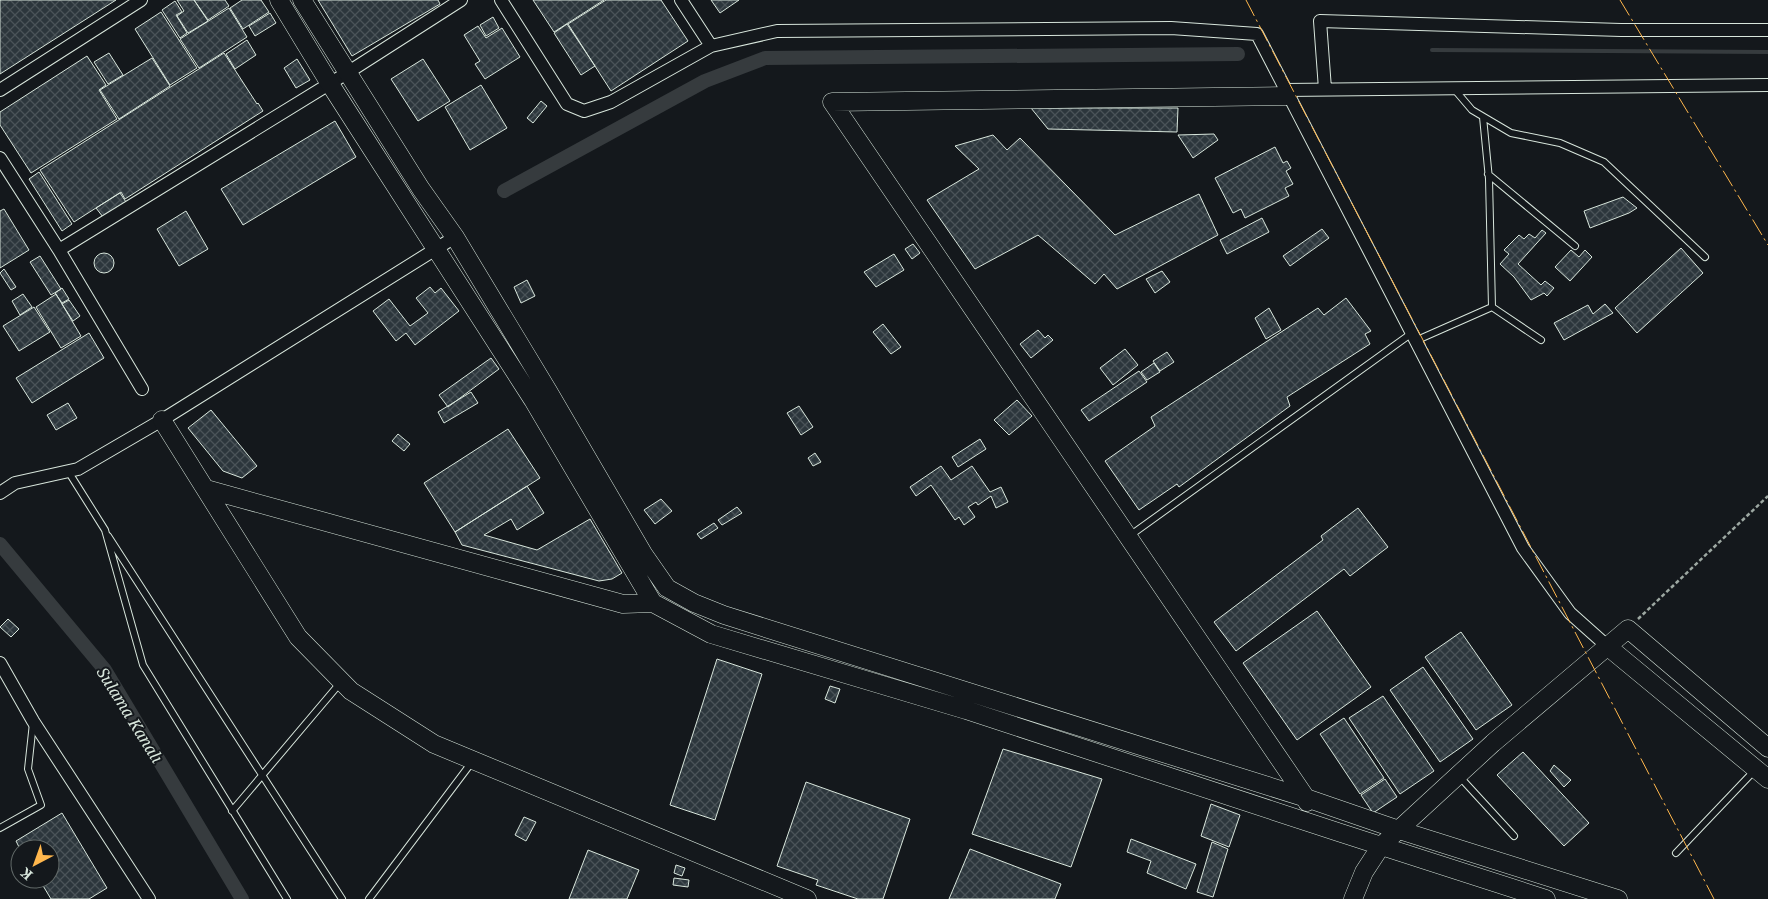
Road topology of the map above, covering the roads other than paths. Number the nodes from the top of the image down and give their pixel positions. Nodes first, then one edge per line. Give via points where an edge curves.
1 (141, 0) edge
2 (278, 0) edge
3 (302, 0) edge
4 (461, 0) edge
5 (501, 0) edge
6 (680, 0) edge
7 (1768, 30) edge
8 (711, 46) junction
9 (347, 73) junction
10 (330, 84) junction
11 (1768, 85) edge
12 (1454, 88) junction
13 (0, 90) edge
14 (1325, 90) junction
15 (1287, 93) junction
16 (1483, 117) junction
17 (0, 158) edge
18 (1488, 174) junction
19 (455, 237) junction
20 (1576, 246) dead end
21 (59, 250) junction
22 (438, 250) junction
23 (1705, 257) dead end
24 (1492, 306) junction
25 (1413, 337) junction
26 (1541, 340) dead end
27 (142, 389) dead end
28 (162, 420) junction
29 (68, 471) junction
30 (206, 489) junction
31 (0, 493) edge
32 (104, 530) junction
33 (1128, 537) junction
34 (653, 602) junction
35 (1608, 646) junction
36 (0, 663) edge
37 (342, 682) junction
38 (33, 721) junction
39 (1768, 748) edge
40 (474, 760) junction
41 (1762, 774) edge
42 (263, 775) junction
43 (1458, 776) junction
44 (1306, 798) junction
45 (232, 811) junction
46 (1313, 824) junction
47 (0, 828) edge
48 (1399, 830) junction
49 (1514, 836) dead end
50 (1382, 846) junction
51 (1676, 853) dead end
52 (149, 899) edge
53 (287, 899) edge
54 (342, 899) edge
55 (369, 899) edge
56 (807, 899) edge
57 (1353, 899) edge
58 (1546, 899) edge
59 (1618, 899) edge

1 - 13 street
2 - 10 street
3 - 9 street
4 - 9 street
5 - 8 street via 567,104 584,111 611,102
6 - 8 street
7 - 14 street via 1620,30 1320,20
8 - 15 street via 778,31 1171,28 1257,34
9 - 10 street
9 - 19 street via 420,189
10 - 21 street
10 - 22 street
11 - 12 street
12 - 14 street
12 - 16 lane via 1472,110
14 - 15 street
15 - 25 street
15 - 33 street via 832,102
16 - 18 lane
16 - 23 lane via 1511,133 1560,143 1604,162
17 - 21 street
18 - 20 lane
18 - 24 lane
19 - 22 street
19 - 44 street via 644,555 667,588 724,615
21 - 27 street
22 - 28 street
22 - 34 street via 533,400
24 - 25 lane
24 - 26 lane
25 - 33 lane
25 - 35 street via 1523,548 1570,613
28 - 29 street via 78,469
28 - 30 street
29 - 31 street via 15,483
29 - 32 lane
30 - 34 street via 623,604
30 - 37 street via 298,637
32 - 42 lane
32 - 45 lane via 143,665
33 - 44 street
34 - 46 street via 711,634 966,710
35 - 39 street via 1628,629
35 - 41 street
35 - 43 street via 1492,743
36 - 38 street
37 - 40 street via 434,744
37 - 42 lane
38 - 47 lane via 28,769 41,805
38 - 52 street
40 - 55 lane
40 - 56 street
41 - 51 lane
42 - 45 lane
42 - 54 lane
43 - 48 street
43 - 49 lane
44 - 46 street
44 - 48 street
45 - 53 lane
46 - 50 street
48 - 50 street
48 - 59 street
50 - 57 street via 1364,872
50 - 58 street

